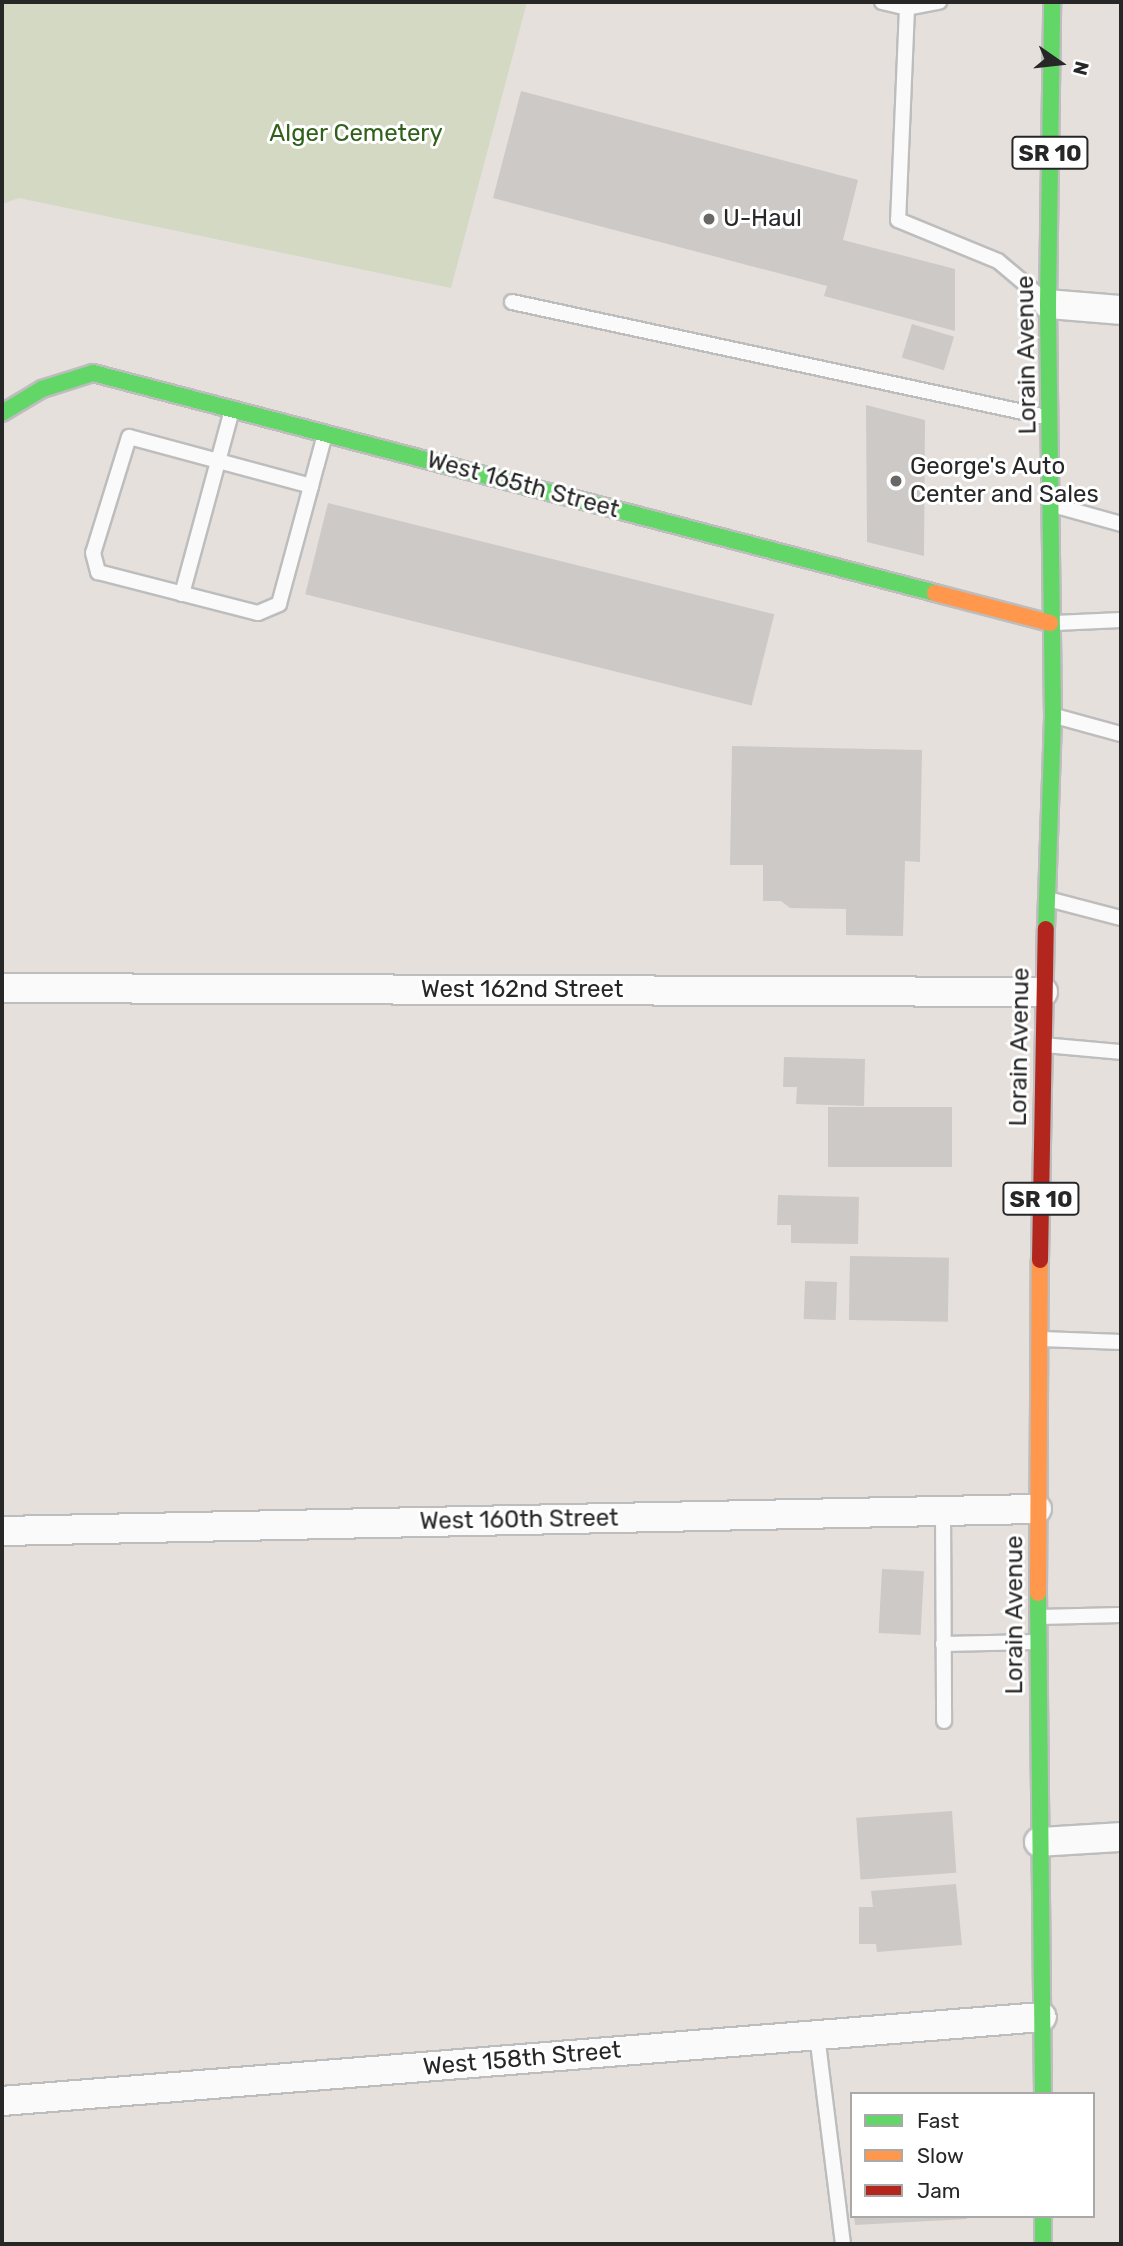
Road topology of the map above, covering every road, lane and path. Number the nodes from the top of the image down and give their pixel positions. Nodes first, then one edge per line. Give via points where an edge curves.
1 (882, 2) edge
2 (939, 2) edge
3 (1052, 2) edge
4 (907, 8) junction
5 (512, 302) dead end
6 (1048, 304) junction
7 (1121, 310) edge
8 (232, 409) junction
9 (2, 413) edge
10 (1051, 418) junction
11 (326, 434) junction
12 (218, 461) junction
13 (311, 486) junction
14 (1053, 505) junction
15 (1121, 524) edge
16 (182, 593) junction
17 (1121, 620) edge
18 (1050, 623) junction
19 (1054, 716) junction
20 (1121, 733) edge
21 (1047, 898) junction
22 (1121, 918) edge
23 (2, 988) edge
24 (1043, 992) junction
25 (1042, 1045) junction
26 (1121, 1052) edge
27 (1039, 1339) junction
28 (1121, 1342) edge
29 (1037, 1509) junction
30 (943, 1511) junction
31 (2, 1531) edge
32 (1121, 1615) edge
33 (1038, 1617) junction
34 (1038, 1642) junction
35 (943, 1644) junction
36 (944, 1721) dead end
37 (1121, 1837) edge
38 (1039, 1842) junction
39 (1042, 2017) junction
40 (817, 2035) junction
41 (1043, 2092) edge
42 (2, 2101) edge
43 (1043, 2218) edge
44 (843, 2244) edge
45 (1044, 2244) edge

1 - 4 lane
2 - 4 lane
3 - 6 main road, Lorain Avenue / SR 10
4 - 6 lane via 898,220 998,261
5 - 10 lane
6 - 7 street
6 - 10 main road, Lorain Avenue / SR 10
8 - 9 main road, West 165th Street via 93,373 42,389
8 - 11 main road, West 165th Street
8 - 12 lane
10 - 14 main road, Lorain Avenue / SR 10
11 - 13 lane
11 - 18 main road, West 165th Street
12 - 13 lane
12 - 16 lane
12 - 16 lane via 129,437 93,553 98,572
13 - 16 lane via 279,604 258,613
14 - 15 lane
14 - 18 main road, Lorain Avenue / SR 10
17 - 18 lane
18 - 19 main road, Lorain Avenue / SR 10
19 - 20 lane
19 - 21 main road, Lorain Avenue / SR 10
21 - 22 lane
21 - 24 main road, Lorain Avenue / SR 10
23 - 24 street, West 162nd Street
24 - 25 main road, Lorain Avenue / SR 10
25 - 26 lane
25 - 27 main road, Lorain Avenue / SR 10
27 - 28 lane
27 - 29 main road, Lorain Avenue / SR 10
29 - 30 street, West 160th Street
29 - 33 main road, Lorain Avenue / SR 10
30 - 31 street, West 160th Street
30 - 35 lane
32 - 33 lane
33 - 34 main road, Lorain Avenue / SR 10
34 - 35 lane
34 - 38 main road, Lorain Avenue / SR 10
35 - 36 lane
37 - 38 street
38 - 39 main road, Lorain Avenue / SR 10
39 - 40 street, West 158th Street
39 - 41 main road, Lorain Avenue / SR 10
40 - 42 street, West 158th Street
40 - 44 lane
43 - 45 main road

